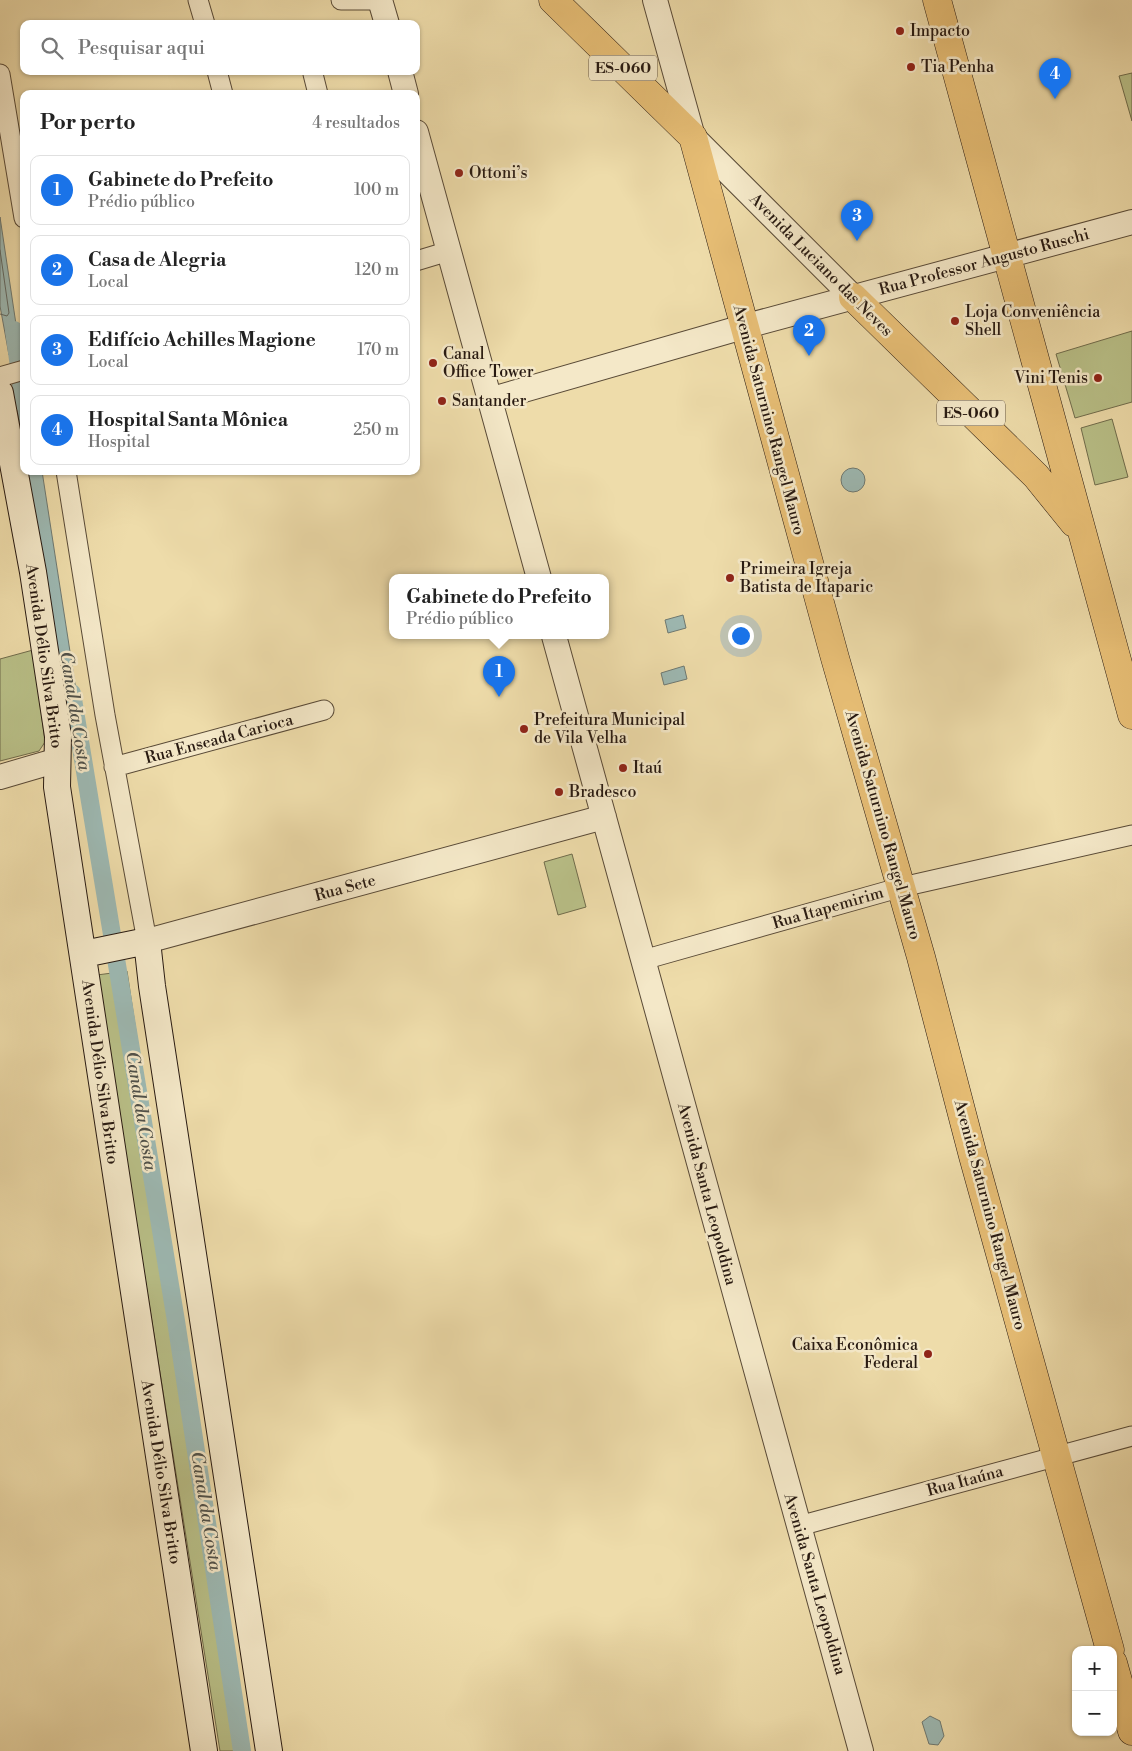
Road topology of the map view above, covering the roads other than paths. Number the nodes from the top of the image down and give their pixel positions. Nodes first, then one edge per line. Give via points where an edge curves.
1 (198, 0) edge
2 (341, 0) edge
3 (380, 0) edge
4 (553, 0) edge
5 (655, 0) edge
6 (937, 0) edge
7 (203, 20) edge
8 (386, 20) edge
9 (0, 74) edge
10 (218, 75) edge
11 (313, 75) edge
12 (401, 75) edge
13 (222, 90) edge
14 (317, 90) edge
15 (405, 90) edge
16 (692, 137) junction
17 (420, 148) edge
18 (20, 194) edge
19 (1132, 222) edge
20 (449, 251) junction
21 (1006, 255) junction
22 (420, 260) edge
23 (853, 298) junction
24 (743, 327) junction
25 (8, 379) edge
26 (489, 400) junction
27 (20, 472) edge
28 (20, 475) edge
29 (67, 475) edge
30 (1082, 535) junction
31 (537, 574) edge
32 (555, 639) edge
33 (324, 710) dead end
34 (1132, 715) edge
35 (58, 760) junction
36 (114, 767) junction
37 (0, 777) edge
38 (604, 817) junction
39 (1132, 835) edge
40 (902, 887) junction
41 (137, 943) junction
42 (93, 952) junction
43 (643, 960) junction
44 (1132, 1436) edge
45 (1057, 1456) junction
46 (799, 1526) junction
47 (1109, 1646) edge
48 (1117, 1677) edge
49 (1132, 1731) edge
50 (204, 1751) edge
51 (269, 1751) edge
52 (861, 1751) edge

1 - 7 street
2 - 3 street
3 - 8 street
4 - 16 main road, Avenida Luciano das Neves / ES-060
5 - 16 street, Avenida Saturnino Rangel Mauro
6 - 21 main road, ES-060
9 - 18 street
10 - 13 street
11 - 14 street
12 - 15 street
16 - 23 street, Avenida Luciano das Neves / ES-060
16 - 24 main road, Avenida Saturnino Rangel Mauro
17 - 20 street
19 - 21 street, Rua Professor Augusto Ruschi
20 - 22 street
20 - 26 street
21 - 23 street, Rua Professor Augusto Ruschi
21 - 30 main road, ES-060
23 - 24 street, Rua Professor Augusto Ruschi
23 - 30 main road, Avenida Luciano das Neves / ES-060 via 1036,476
24 - 26 street, Rua Professor Augusto Ruschi
24 - 40 main road, Avenida Saturnino Rangel Mauro
25 - 27 main road, Avenida Délio Silva Britto
26 - 31 street
28 - 35 main road, Avenida Délio Silva Britto via 58,736
29 - 36 street
30 - 34 main road, ES-060
32 - 38 street, Avenida Santa Leopoldina
33 - 36 street, Rua Enseada Carioca
35 - 37 street
35 - 42 main road, Avenida Délio Silva Britto via 57,787
36 - 41 street
38 - 41 street, Rua Sete
38 - 43 street, Avenida Santa Leopoldina
39 - 40 street, Rua Itapemirim
40 - 43 street, Rua Itapemirim
40 - 45 main road, Avenida Saturnino Rangel Mauro
41 - 42 main road, Rua Sete
41 - 51 main road via 152,986
42 - 50 main road, Avenida Délio Silva Britto via 86,980
43 - 46 street, Avenida Santa Leopoldina
44 - 45 street, Rua Itaúna
45 - 46 street, Rua Itaúna
45 - 47 main road, Avenida Saturnino Rangel Mauro
46 - 52 street, Avenida Santa Leopoldina
48 - 49 main road

